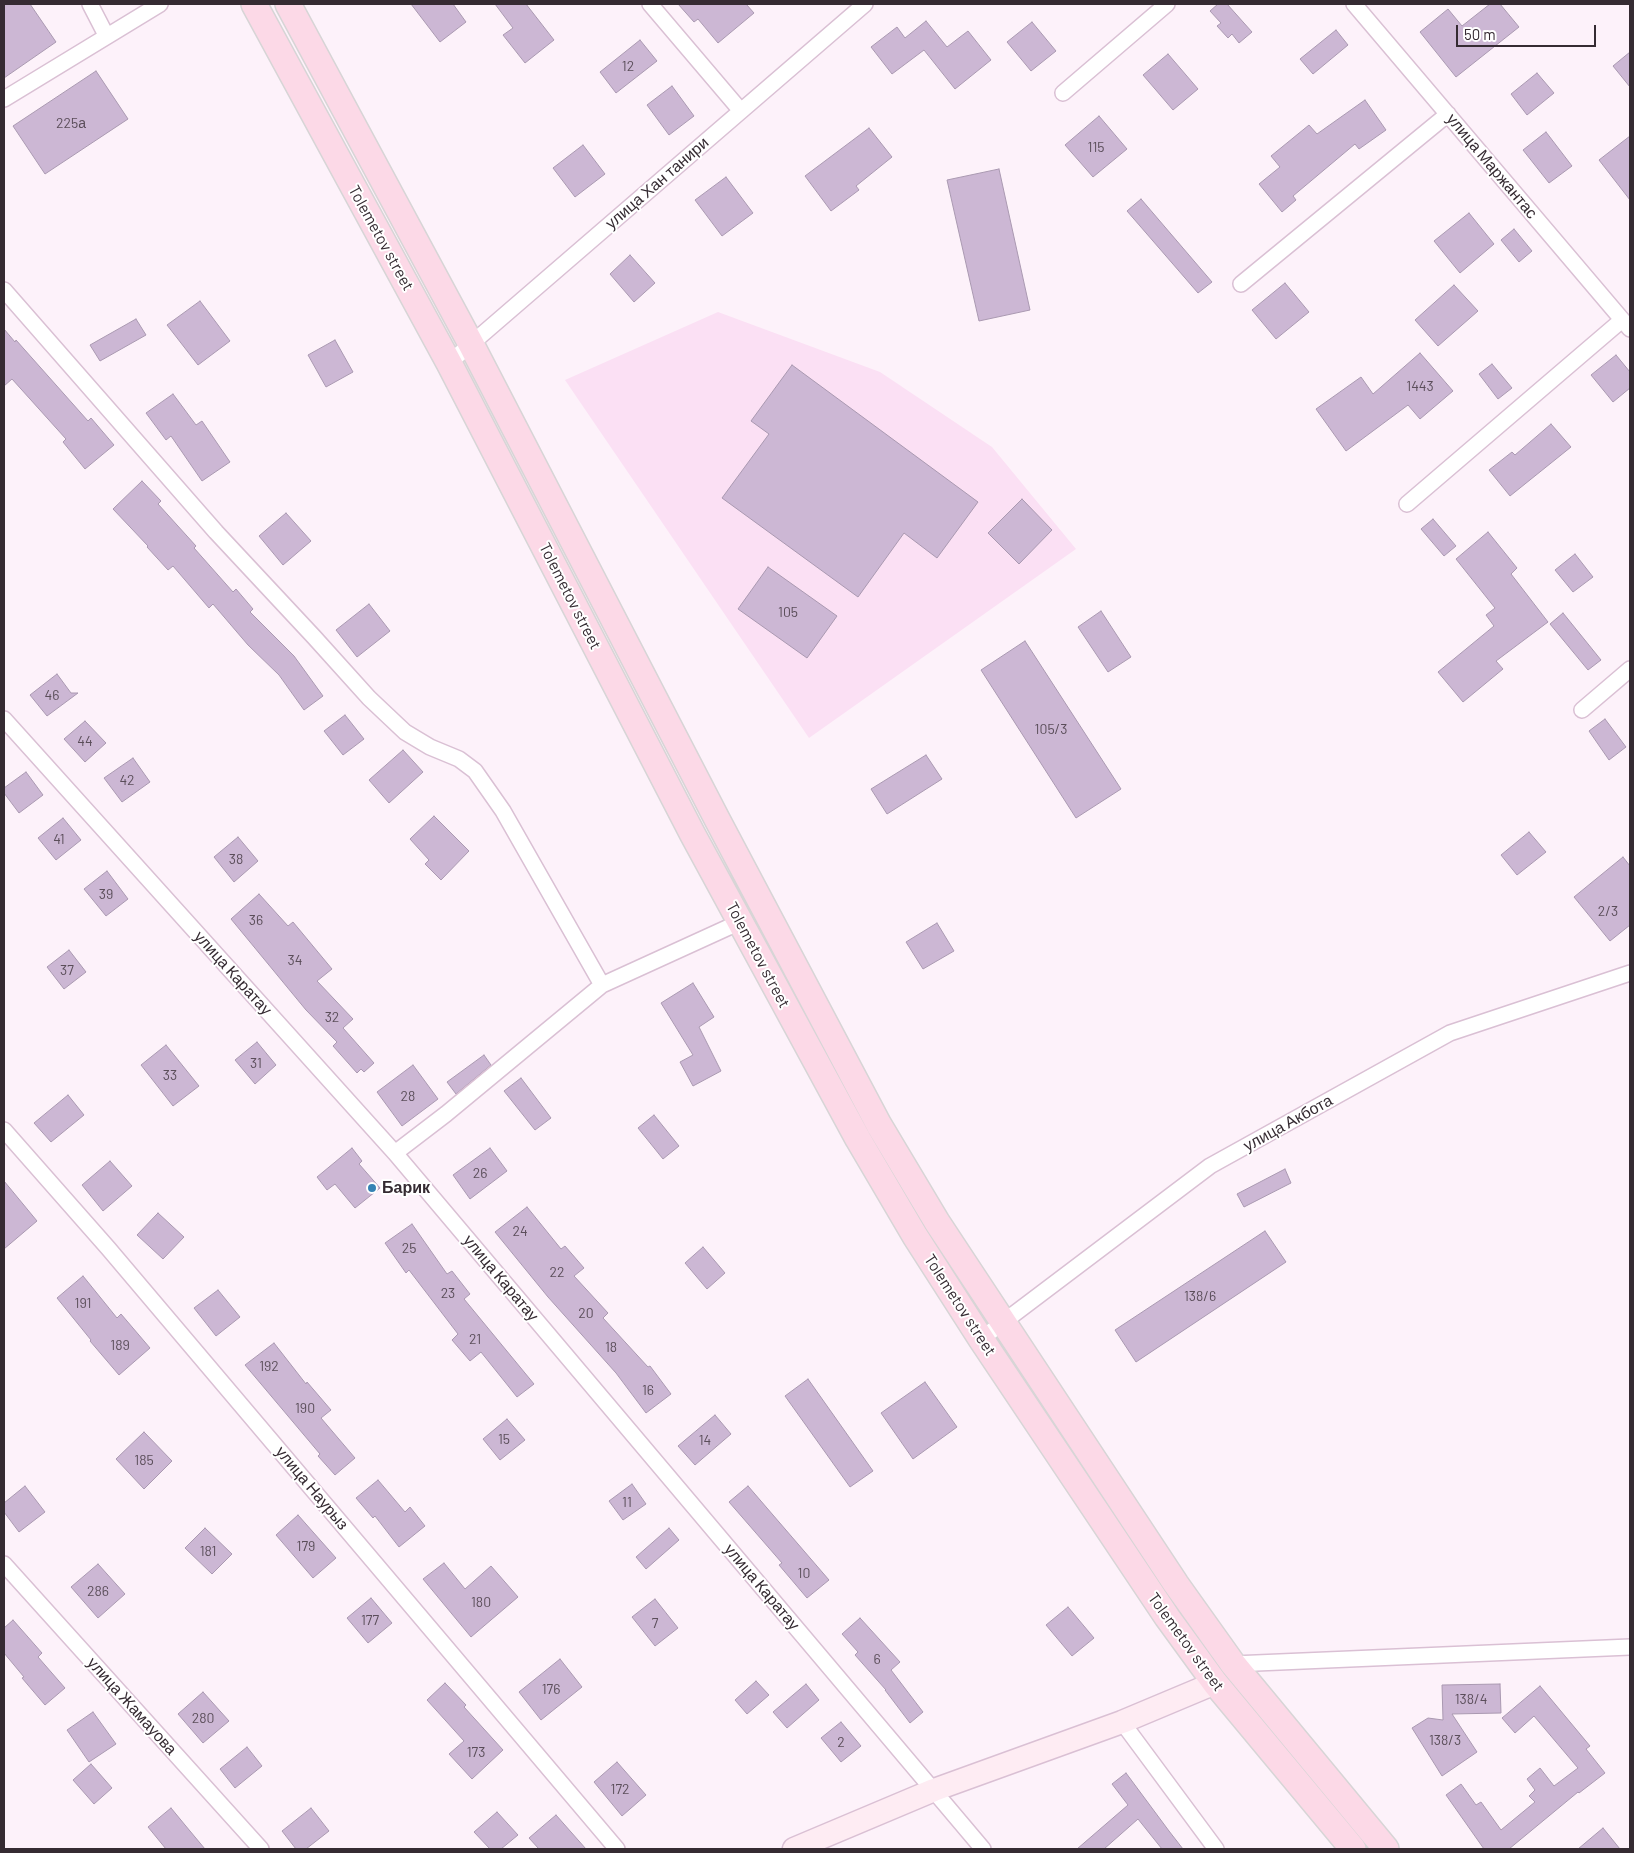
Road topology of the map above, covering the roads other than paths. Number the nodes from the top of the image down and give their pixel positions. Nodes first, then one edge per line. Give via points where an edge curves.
1 (90, 4) edge
2 (160, 4) edge
3 (254, 4) edge
4 (288, 4) edge
5 (650, 4) edge
6 (865, 4) edge
7 (1167, 4) edge
8 (1354, 4) edge
9 (106, 35) junction
10 (1064, 93) dead end
11 (4, 99) edge
12 (741, 111) junction
13 (1448, 114) junction
14 (1241, 284) dead end
15 (4, 290) edge
16 (1626, 324) edge
17 (471, 344) junction
18 (449, 363) junction
19 (1407, 504) dead end
20 (1630, 669) edge
21 (1582, 710) dead end
22 (4, 719) edge
23 (740, 922) junction
24 (1630, 973) edge
25 (602, 986) junction
26 (4, 1130) edge
27 (395, 1153) junction
28 (1003, 1322) junction
29 (981, 1339) junction
30 (4, 1564) edge
31 (1630, 1647) edge
32 (1232, 1664) junction
33 (1215, 1683) junction
34 (1122, 1722) junction
35 (934, 1790) junction
36 (261, 1849) edge
37 (617, 1849) edge
38 (794, 1849) edge
39 (983, 1849) edge
40 (1216, 1849) edge
41 (1353, 1849) edge
42 (1386, 1849) edge

1 - 9 street
2 - 9 street
3 - 18 main road, Tolemetov street
4 - 17 main road, Tolemetov street
5 - 12 street
6 - 12 street, улица Хан танири
7 - 10 street
8 - 13 street, улица Маржантас
9 - 11 street
12 - 17 street, улица Хан танири
13 - 14 street
13 - 16 street, улица Маржантас
15 - 25 street via 216,532 369,698 405,732 459,759 475,771 503,811
16 - 19 street
17 - 18 street, улица Хан танири
17 - 28 main road, Tolemetov street via 879,1125 937,1222
18 - 23 main road, Tolemetov street
20 - 21 street
22 - 27 street, улица Каратау
23 - 25 street
23 - 29 main road, Tolemetov street via 858,1139
24 - 28 street, улица Акбота via 1450,1033 1210,1166
25 - 27 street
26 - 37 street, улица Наурыз via 108,1248
27 - 35 street, улица Каратау
28 - 29 street, улица Акбота
28 - 32 main road, Tolemetov street
29 - 33 main road, Tolemetov street via 1167,1617
30 - 36 street, улица Жамауова
31 - 32 street
32 - 42 main road, Tolemetov street
33 - 34 street
33 - 41 main road, Tolemetov street
34 - 35 street
34 - 40 street
35 - 38 street
35 - 39 street, улица Каратау

